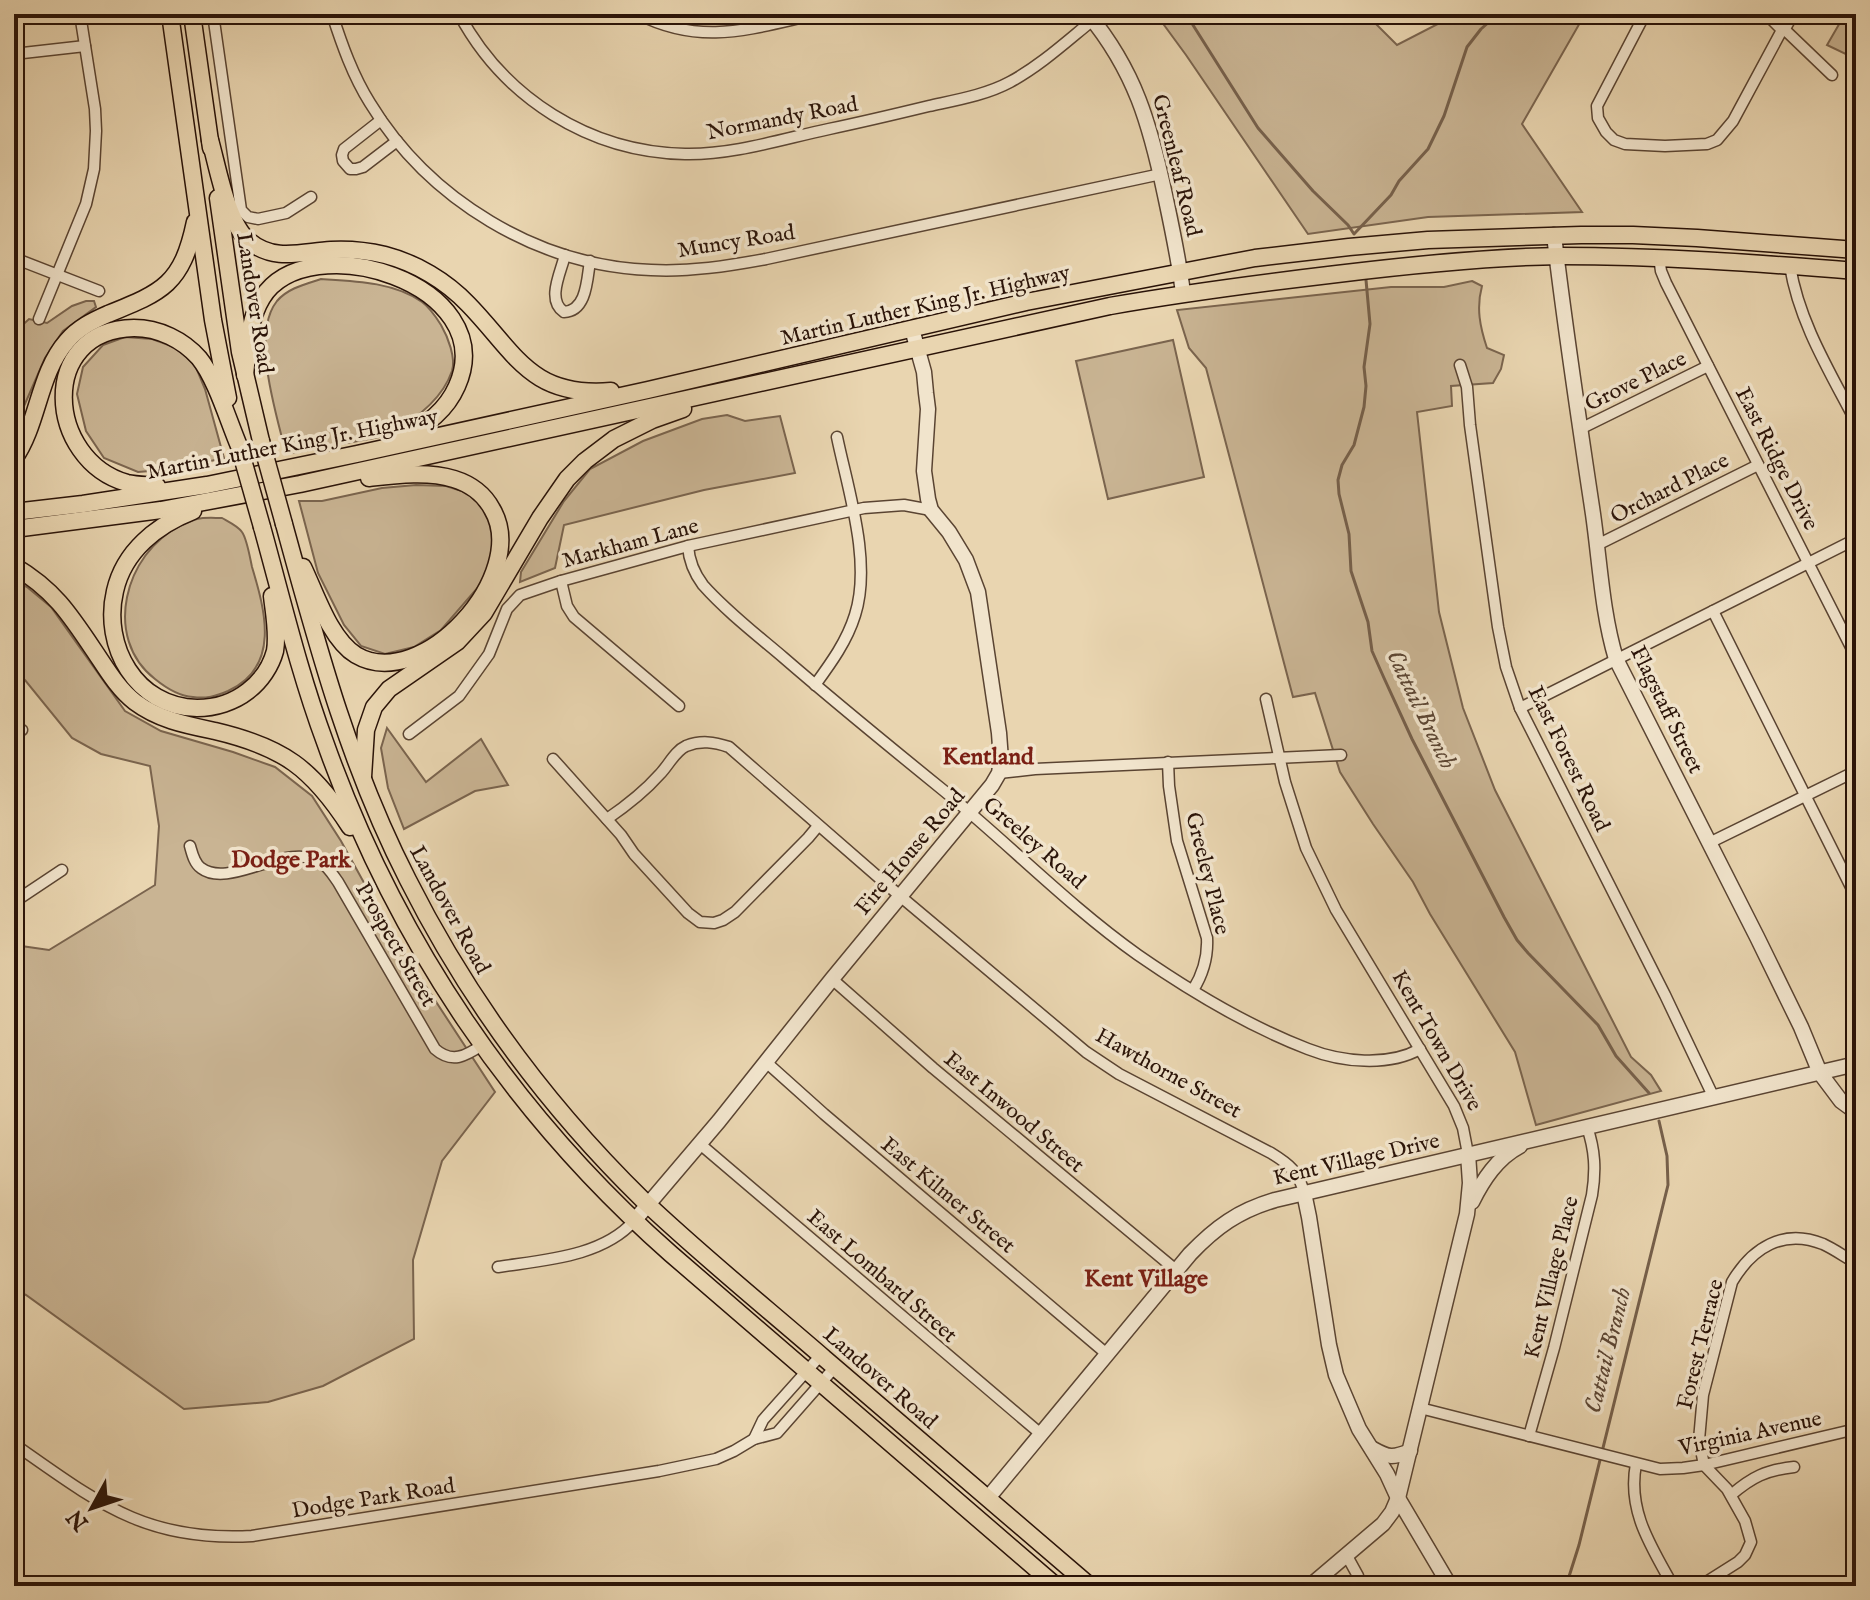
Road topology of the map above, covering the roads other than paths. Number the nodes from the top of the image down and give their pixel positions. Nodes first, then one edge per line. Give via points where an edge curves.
1 (80, 14) edge
2 (170, 14) edge
3 (192, 14) edge
4 (213, 14) edge
5 (332, 14) edge
6 (459, 14) edge
7 (638, 14) edge
8 (753, 14) edge
9 (818, 14) edge
10 (1645, 14) edge
11 (1769, 14) edge
12 (1791, 14) edge
13 (1091, 17) edge
14 (758, 26) junction
15 (1783, 28) junction
16 (85, 46) junction
17 (14, 54) edge
18 (1832, 75) dead end
19 (381, 120) junction
20 (210, 140) junction
21 (397, 141) junction
22 (1161, 174) junction
23 (311, 197) dead end
24 (198, 208) junction
25 (1554, 235) junction
26 (1856, 250) edge
27 (565, 255) junction
28 (1557, 256) junction
29 (1659, 257) junction
30 (14, 258) edge
31 (590, 261) junction
32 (1790, 266) junction
33 (1856, 271) edge
34 (1180, 272) junction
35 (57, 276) junction
36 (99, 291) dead end
37 (1183, 293) junction
38 (39, 319) dead end
39 (912, 329) junction
40 (917, 349) junction
41 (1460, 365) dead end
42 (1708, 366) junction
43 (245, 375) junction
44 (707, 375) junction
45 (748, 386) junction
46 (1856, 422) edge
47 (1580, 429) junction
48 (837, 437) dead end
49 (239, 446) junction
50 (357, 454) junction
51 (14, 459) edge
52 (1758, 465) junction
53 (300, 484) junction
54 (207, 485) junction
55 (220, 500) junction
56 (852, 510) junction
57 (931, 510) junction
58 (14, 512) edge
59 (284, 524) junction
60 (262, 527) junction
61 (14, 529) edge
62 (1856, 539) edge
63 (1597, 545) junction
64 (688, 546) junction
65 (1809, 563) junction
66 (14, 566) edge
67 (561, 581) junction
68 (1713, 611) junction
69 (1856, 657) edge
70 (1616, 659) junction
71 (815, 685) junction
72 (1266, 699) dead end
73 (679, 706) dead end
74 (1520, 708) junction
75 (409, 734) dead end
76 (1341, 755) dead end
77 (1280, 758) junction
78 (553, 759) dead end
79 (1168, 762) junction
80 (1856, 771) edge
81 (999, 773) junction
82 (363, 783) junction
83 (1805, 797) junction
84 (969, 812) junction
85 (607, 819) junction
86 (818, 826) junction
87 (1709, 843) junction
88 (190, 846) dead end
89 (376, 867) junction
90 (62, 870) dead end
91 (900, 896) junction
92 (1856, 897) edge
93 (14, 902) edge
94 (832, 979) junction
95 (1193, 990) junction
96 (500, 1032) junction
97 (482, 1045) junction
98 (1420, 1049) junction
99 (766, 1062) junction
100 (1856, 1064) edge
101 (1820, 1073) junction
102 (1714, 1098) junction
103 (1856, 1112) edge
104 (1587, 1127) junction
105 (1534, 1139) junction
106 (700, 1144) junction
107 (1468, 1154) junction
108 (1304, 1193) junction
109 (649, 1205) junction
110 (1467, 1214) junction
111 (634, 1221) junction
112 (1856, 1263) edge
113 (498, 1267) dead end
114 (1176, 1270) junction
115 (821, 1355) junction
116 (1108, 1355) junction
117 (835, 1367) junction
118 (807, 1371) junction
119 (821, 1384) junction
120 (1420, 1408) junction
121 (1856, 1429) edge
122 (1042, 1435) junction
123 (1529, 1436) junction
124 (754, 1439) junction
125 (14, 1444) edge
126 (1370, 1447) junction
127 (1410, 1451) junction
128 (1636, 1464) junction
129 (1704, 1465) junction
130 (1794, 1467) dead end
131 (1731, 1495) junction
132 (988, 1498) junction
133 (1398, 1498) junction
134 (1347, 1556) junction
135 (1056, 1586) edge
136 (1090, 1586) edge
137 (1310, 1586) edge
138 (1359, 1586) edge
139 (1450, 1586) edge
140 (1673, 1586) edge
141 (1700, 1586) edge

1 - 16 street
2 - 24 main road, Landover Road
3 - 20 main road, Landover Road
4 - 23 street, Landover Road via 241,210 258,219 286,213
5 - 19 street, Muncy Road
6 - 13 street, Normandy Road via 498,70 541,108 613,143 687,154 771,142 998,88 1034,66
7 - 14 street via 694,32
8 - 14 street
9 - 14 street
10 - 15 street via 1596,110 1611,138 1625,144 1707,144 1720,137
11 - 15 street
12 - 15 street
13 - 22 street, Greenleaf Road via 1135,87
15 - 18 street
16 - 17 street
16 - 35 street via 95,109 94,169
19 - 21 street, Muncy Road
19 - 21 street via 344,149 344,163 359,168
20 - 43 main road, Landover Road
20 - 44 main road via 236,223 264,251 363,251 415,266 467,302 520,364 563,387 609,391
21 - 27 street, Muncy Road via 468,208 512,234
22 - 31 street, Muncy Road via 704,269 647,270
22 - 34 street, Greenleaf Road
24 - 49 main road, Landover Road via 217,346
24 - 51 main road via 186,256 168,282 151,297 84,326 62,346
25 - 26 main road, Martin Luther King Jr. Highway via 1697,238
25 - 28 street, Flagstaff Street
25 - 34 main road, Martin Luther King Jr. Highway via 1349,247
27 - 31 street, Muncy Road
27 - 31 street via 555,297 564,312 581,304
28 - 29 main road, Martin Luther King Jr. Highway
28 - 37 main road, Martin Luther King Jr. Highway via 1434,263
28 - 47 street, Flagstaff Street
29 - 32 main road, Martin Luther King Jr. Highway
29 - 42 street, East Ridge Drive via 1663,278
30 - 35 street
32 - 33 main road, Martin Luther King Jr. Highway
32 - 46 street via 1807,326
34 - 37 street, Greenleaf Road
34 - 39 main road, Martin Luther King Jr. Highway
35 - 36 street
35 - 38 street
37 - 40 main road, Martin Luther King Jr. Highway
39 - 40 street
39 - 44 main road, Martin Luther King Jr. Highway
40 - 45 main road, Martin Luther King Jr. Highway
40 - 57 street via 928,409 924,471
41 - 74 street, East Forest Road via 1498,627
42 - 47 street, Grove Place
42 - 52 street, East Ridge Drive
43 - 50 main road via 253,317 267,291 289,273 363,268 427,293 448,313 460,339 463,359 457,386 421,427
43 - 59 main road, Landover Road, bridge
44 - 50 main road, Martin Luther King Jr. Highway
45 - 53 main road, Martin Luther King Jr. Highway
45 - 82 main road via 640,426 575,470 553,496 484,613 457,642 389,689 374,707 366,730
47 - 63 street, Flagstaff Street
48 - 56 street
49 - 54 main road via 208,371 177,340 144,329 118,330 95,338 76,355 66,376 63,403 70,432 88,457 128,483
49 - 60 main road, Landover Road, bridge
50 - 54 main road, Martin Luther King Jr. Highway
52 - 63 street, Orchard Place
52 - 65 street, East Ridge Drive
53 - 55 main road, Martin Luther King Jr. Highway
53 - 59 main road via 418,475 465,483 483,496 498,522 496,570 477,604 447,636 410,658 376,662 353,653 335,633
54 - 58 main road, Martin Luther King Jr. Highway
55 - 60 main road via 157,529 129,558 117,584 112,614 116,646 128,671 154,696 187,708 215,707 246,693 263,675 273,655 276,627
55 - 61 main road, Martin Luther King Jr. Highway
56 - 57 street, Markham Lane via 904,505
56 - 64 street, Markham Lane
56 - 71 street via 860,566 855,614 840,649
57 - 81 street via 966,560 978,592 999,733
59 - 82 main road, Landover Road via 333,699
60 - 89 main road, Landover Road via 324,741
62 - 65 street
63 - 70 street, Flagstaff Street
64 - 67 street, Markham Lane
64 - 71 street, Greeley Road via 702,583
65 - 68 street
65 - 69 street, East Ridge Drive
66 - 89 main road via 54,596 117,684 138,704 164,719 265,746 305,771 332,799
67 - 73 street via 574,617
67 - 75 street, Markham Lane via 520,595 459,696
68 - 70 street
68 - 83 street
70 - 74 street
70 - 87 street, Flagstaff Street
71 - 84 street, Greeley Road
72 - 77 street, Kent Town Drive
74 - 102 street, East Forest Road
76 - 77 street
77 - 79 street
77 - 98 street, Kent Town Drive via 1294,815 1320,879
78 - 85 street
79 - 81 street
79 - 95 street, Greeley Place via 1177,841 1207,938 1205,965
80 - 83 street
81 - 84 street, Fire House Road
82 - 96 main road, Landover Road via 431,925
83 - 87 street
83 - 92 street
84 - 91 street, Fire House Road
84 - 95 street, Greeley Road via 1123,943
85 - 86 street, Hawthorne Street via 660,774 682,747 716,742 729,747
85 - 86 street via 688,913 700,922 714,923 735,912
86 - 91 street, Hawthorne Street
87 - 101 street, Flagstaff Street
88 - 97 street, Prospect Street via 201,869 217,873 296,857 324,864 435,1049 455,1058
89 - 97 main road, Landover Road via 433,971
90 - 93 street
91 - 94 street, Fire House Road
91 - 108 street, Hawthorne Street via 1086,1052 1271,1153 1297,1172
94 - 99 street, Fire House Road
94 - 114 street, East Inwood Street
95 - 98 street, Greeley Road via 1285,1039 1335,1057 1389,1059
96 - 97 main road
96 - 109 main road, Landover Road via 555,1104
97 - 111 main road, Landover Road via 557,1140
98 - 107 street, Kent Town Drive via 1454,1106
99 - 106 street, Fire House Road
99 - 116 street, East Kilmer Street
100 - 101 street, Kent Village Drive
101 - 102 street, Kent Village Drive
101 - 103 street, Flagstaff Street
102 - 104 street, Kent Village Drive
104 - 105 street, Kent Village Drive
104 - 123 street, Kent Village Place via 1595,1156 1592,1195
105 - 107 street, Kent Village Drive
105 - 110 street via 1492,1169
106 - 109 street, Fire House Road
106 - 122 street, East Lombard Street
107 - 108 street, Kent Village Drive
107 - 110 street, Kent Town Drive
108 - 114 street, Kent Village Drive via 1238,1213 1207,1236
108 - 126 street, Hawthorne Street via 1336,1375
109 - 111 street, Fire House Road
109 - 115 main road, Landover Road
110 - 120 street, Kent Town Drive
111 - 113 street via 613,1240 590,1248
111 - 118 main road, Landover Road
112 - 129 street, Forest Terrace via 1823,1245 1794,1239 1760,1249 1740,1269 1732,1282 1703,1395 1699,1440
114 - 116 street, Kent Village Drive
115 - 117 main road, Landover Road
115 - 118 street, Dodge Park Road
116 - 122 street, Kent Village Drive
117 - 119 street, Dodge Park Road
117 - 132 main road, Landover Road
118 - 119 main road, Landover Road
118 - 124 street, Dodge Park Road via 763,1420
119 - 124 street, Dodge Park Road via 777,1433
119 - 135 main road, Landover Road
120 - 123 street, Virginia Avenue
120 - 127 street, Kent Town Drive
121 - 129 street, Virginia Avenue
122 - 132 street, Kent Village Drive
123 - 128 street, Virginia Avenue
124 - 125 street, Dodge Park Road via 724,1456 692,1465 236,1537 186,1534 136,1520 88,1495
126 - 127 street via 1387,1457
126 - 133 street, Hawthorne Street
127 - 133 street, Kent Town Drive
128 - 129 street, Virginia Avenue via 1660,1469
128 - 140 street via 1636,1509
129 - 131 street
130 - 131 street via 1754,1477
131 - 141 street via 1750,1533 1749,1549 1727,1571
132 - 136 main road, Landover Road
133 - 134 street, Kent Town Drive via 1383,1524
133 - 139 street, Hawthorne Street
134 - 137 street, Kent Town Drive
134 - 138 street

